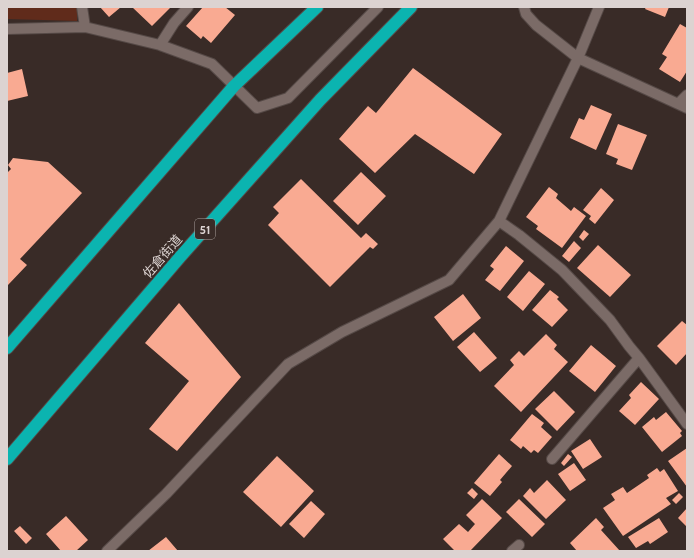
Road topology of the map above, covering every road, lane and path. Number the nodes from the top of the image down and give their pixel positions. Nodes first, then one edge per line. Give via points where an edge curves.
1 (82, 7) edge
2 (188, 7) edge
3 (317, 7) edge
4 (378, 7) edge
5 (411, 7) edge
6 (524, 7) edge
7 (598, 7) edge
8 (85, 27) junction
9 (7, 29) edge
10 (160, 45) junction
11 (578, 58) junction
12 (234, 86) junction
13 (687, 95) edge
14 (682, 106) edge
15 (498, 221) junction
16 (7, 348) edge
17 (639, 358) junction
18 (687, 424) edge
19 (7, 459) edge
20 (552, 459) dead end
21 (107, 551) edge

1 - 8 street
2 - 10 street
3 - 12 highway
4 - 12 street via 288,98 257,108
5 - 19 highway, 佐倉街道 / 51 via 320,100 180,257
6 - 11 street via 526,14 536,25
7 - 11 street
8 - 9 street
8 - 10 street
10 - 12 street via 212,64
11 - 14 street
11 - 15 street
12 - 16 highway
13 - 14 street
15 - 17 street via 562,270 610,320
15 - 21 street via 449,280 342,332 288,364 166,494
17 - 18 street
17 - 20 street

